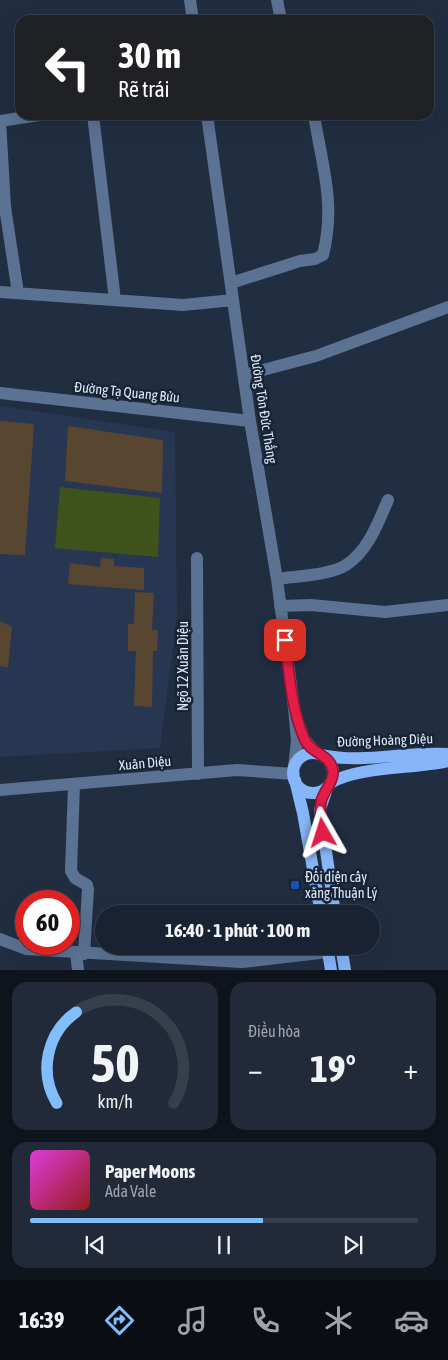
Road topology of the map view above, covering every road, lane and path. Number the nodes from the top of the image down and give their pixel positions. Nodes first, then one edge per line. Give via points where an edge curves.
1 (190, 0) edge
2 (276, 0) edge
3 (192, 15) edge
4 (280, 15) edge
5 (15, 119) edge
6 (94, 120) edge
7 (208, 120) edge
8 (315, 120) edge
9 (0, 121) edge
10 (231, 283) junction
11 (0, 292) edge
12 (18, 293) junction
13 (115, 300) junction
14 (233, 300) junction
15 (448, 307) edge
16 (244, 376) junction
17 (0, 393) edge
18 (250, 421) junction
19 (388, 500) dead end
20 (197, 558) dead end
21 (277, 579) junction
22 (448, 605) edge
23 (280, 606) junction
24 (294, 708) junction
25 (319, 754) junction
26 (448, 754) edge
27 (448, 761) edge
28 (198, 774) junction
29 (294, 774) junction
30 (74, 785) junction
31 (328, 785) junction
32 (0, 790) edge
33 (319, 905) edge
34 (334, 905) edge
35 (0, 940) edge
36 (15, 946) edge
37 (80, 954) joint
38 (80, 955) edge
39 (95, 955) edge
40 (100, 955) edge
41 (288, 955) edge
42 (328, 955) edge
43 (342, 955) edge
44 (78, 970) edge
45 (331, 970) edge
46 (345, 970) edge

1 - 3 street
2 - 4 street
5 - 9 street
6 - 13 street
7 - 10 street, Đường Tôn Đức Thắng
8 - 10 street via 329,198 330,219 323,255
9 - 12 street via 5,207
10 - 14 street, Đường Tôn Đức Thắng
11 - 12 street
12 - 13 street
13 - 14 street via 183,305
14 - 16 street, Đường Tôn Đức Thắng
15 - 16 street via 316,356
16 - 18 street, Đường Tôn Đức Thắng
17 - 18 street, Đường Tạ Quang Bửu
18 - 21 street, Đường Tôn Đức Thắng
19 - 21 street via 363,548 345,566
20 - 28 street, Ngõ 12 Xuân Diệu
21 - 23 street, Đường Tôn Đức Thắng
22 - 23 street via 385,612 311,605
23 - 24 street, Đường Tôn Đức Thắng
24 - 25 street via 304,739
24 - 29 street via 297,741
25 - 26 main road, Đường Hoàng Diệu via 354,759
25 - 29 main road via 303,756
25 - 31 main road via 328,760 333,771
27 - 31 main road, Đường Hoàng Diệu via 345,776
28 - 29 street, Xuân Diệu via 237,770
28 - 30 street, Xuân Diệu
29 - 31 main road via 303,790 309,792 315,793
29 - 33 main road
30 - 32 street, Xuân Diệu
30 - 37 street via 71,871 74,878 87,885 88,889
31 - 34 main road via 320,809
35 - 36 street
37 - 39 street
38 - 44 street
40 - 41 street via 242,962
42 - 45 main road
43 - 46 main road

